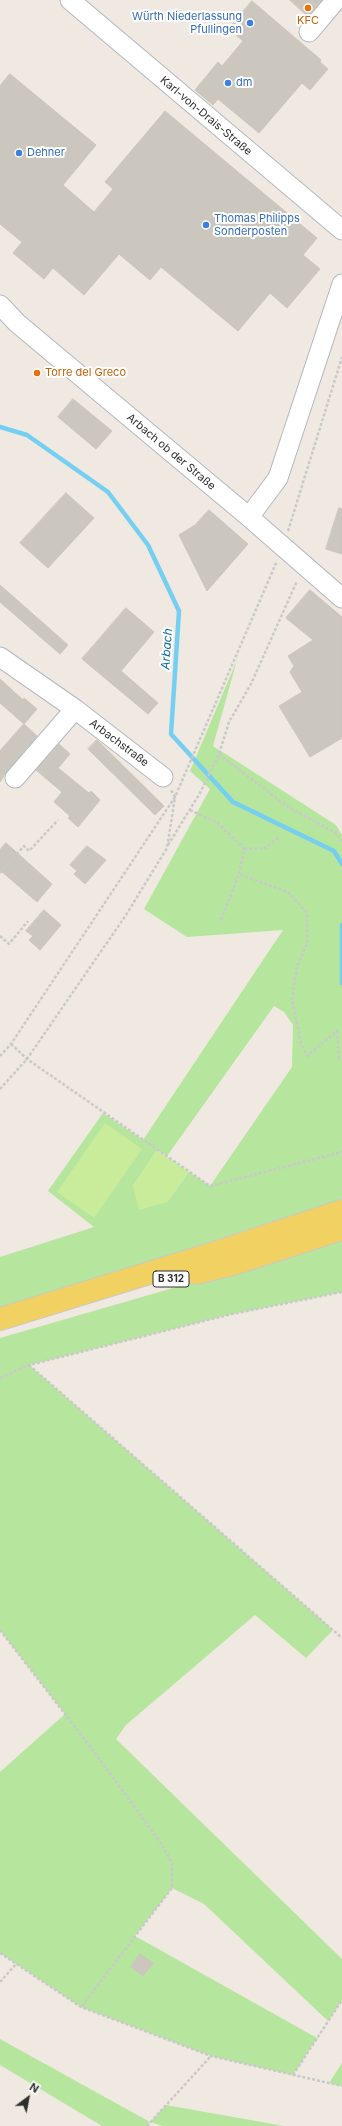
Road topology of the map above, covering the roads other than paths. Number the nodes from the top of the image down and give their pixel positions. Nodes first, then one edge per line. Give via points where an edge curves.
1 (70, 0) edge
2 (336, 0) edge
3 (309, 32) dead end
4 (342, 230) edge
5 (342, 284) edge
6 (0, 304) edge
7 (249, 517) junction
8 (342, 598) edge
9 (0, 656) edge
10 (75, 709) junction
11 (163, 777) dead end
12 (15, 778) dead end
13 (342, 1211) edge
14 (342, 1230) edge
15 (0, 1320) edge
16 (0, 1331) edge

1 - 4 street, Karl-von-Drais-Straße
2 - 3 street
5 - 7 street via 278,478
6 - 7 street, Arbach ob der Straße via 17,323
7 - 8 street, Arbach ob der Straße
9 - 10 street, Arbachstraße
10 - 11 street, Arbachstraße
10 - 12 street
13 - 15 main road, B 312
14 - 16 main road, B 312 via 234,1264 104,1296

